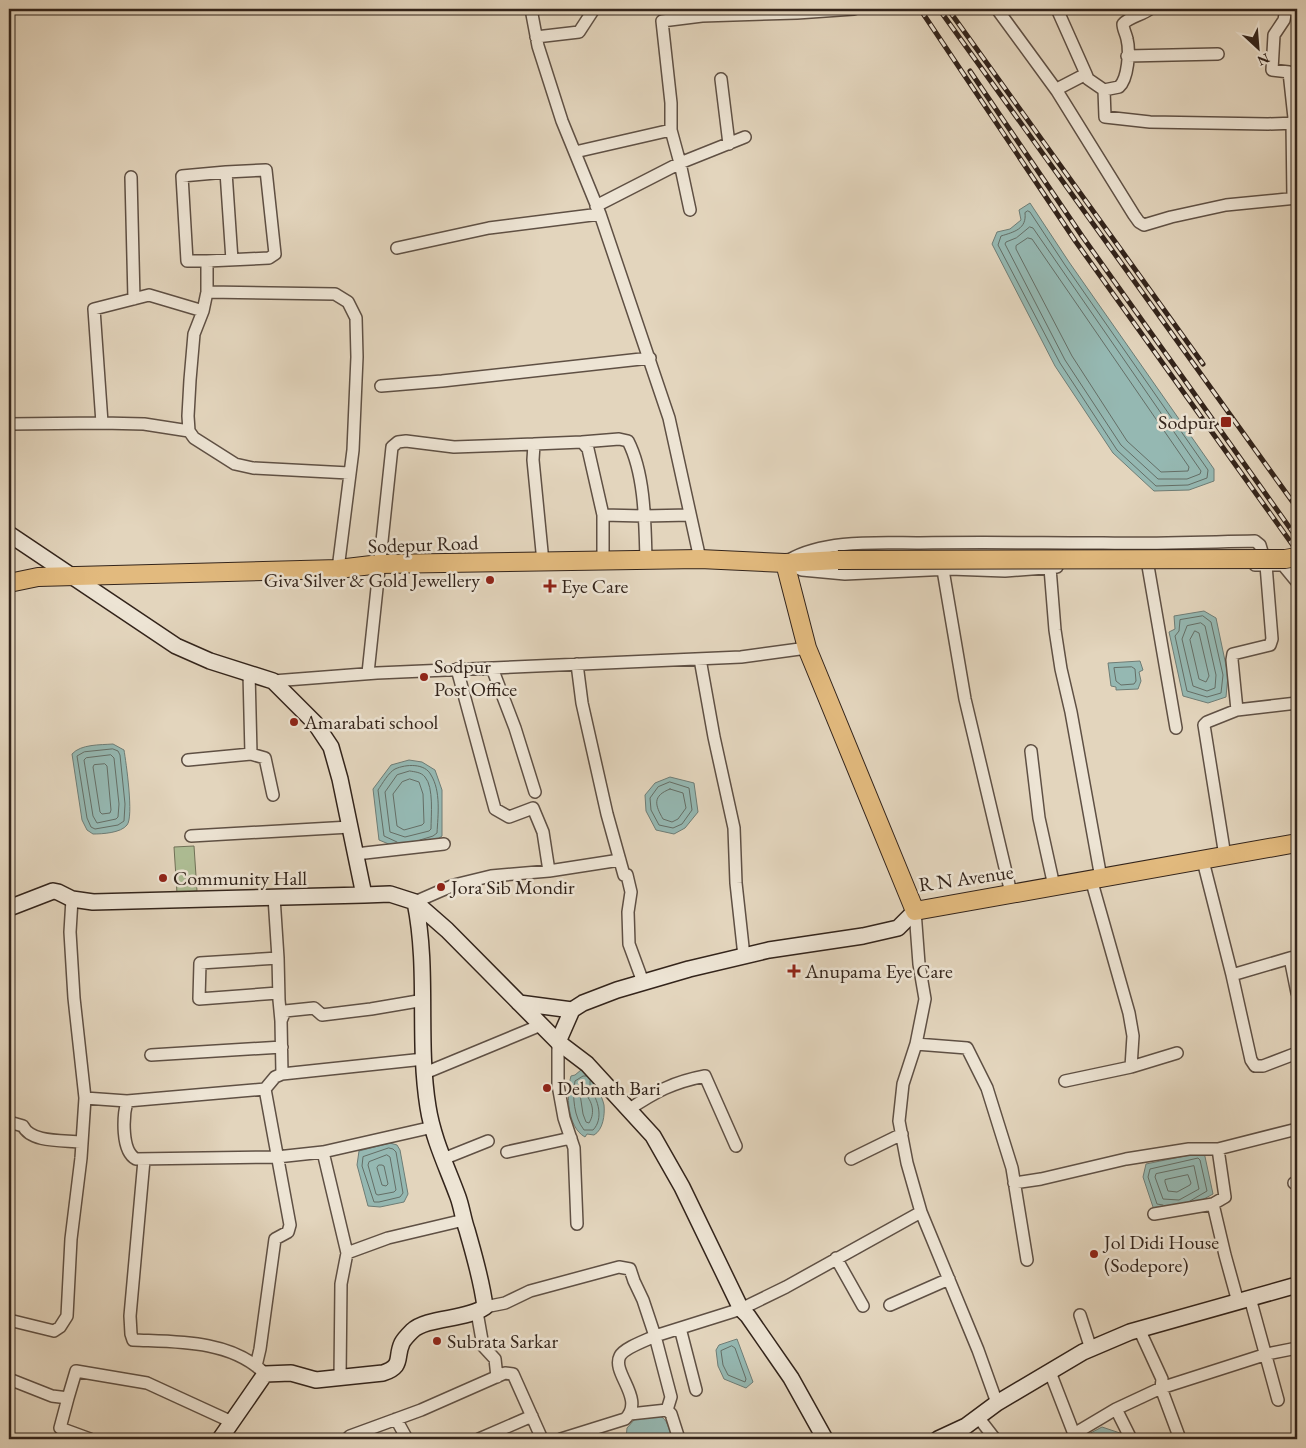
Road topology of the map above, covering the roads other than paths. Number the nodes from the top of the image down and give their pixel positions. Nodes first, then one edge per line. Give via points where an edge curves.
1 (531, 9) edge
2 (594, 9) edge
3 (662, 9) edge
4 (854, 9) edge
5 (997, 9) edge
6 (1056, 9) edge
7 (1150, 9) edge
8 (1286, 9) edge
9 (699, 13) edge
10 (662, 21) junction
11 (536, 37) junction
12 (1218, 54) dead end
13 (1127, 56) junction
14 (1086, 74) junction
15 (721, 79) dead end
16 (1104, 90) junction
17 (1057, 91) junction
18 (1294, 123) edge
19 (671, 130) junction
20 (746, 137) dead end
21 (729, 144) junction
22 (575, 152) junction
23 (680, 163) junction
24 (226, 172) junction
25 (131, 177) dead end
26 (1295, 198) edge
27 (598, 210) junction
28 (690, 210) dead end
29 (397, 248) dead end
30 (232, 260) junction
31 (207, 262) junction
32 (207, 292) junction
33 (134, 299) junction
34 (203, 311) junction
35 (650, 358) junction
36 (380, 386) dead end
37 (102, 423) junction
38 (9, 424) edge
39 (189, 431) junction
40 (582, 442) junction
41 (534, 444) junction
42 (349, 473) junction
43 (603, 515) junction
44 (690, 515) junction
45 (644, 516) junction
46 (9, 534) edge
47 (1297, 557) edge
48 (700, 559) junction
49 (646, 560) junction
50 (603, 561) junction
51 (543, 562) junction
52 (785, 563) junction
53 (380, 564) junction
54 (1266, 565) junction
55 (1148, 566) junction
56 (1050, 568) junction
57 (338, 569) junction
58 (943, 570) junction
59 (71, 576) junction
60 (1297, 582) edge
61 (9, 583) edge
62 (807, 648) junction
63 (700, 659) junction
64 (577, 664) junction
65 (492, 668) junction
66 (456, 669) junction
67 (249, 673) junction
68 (368, 674) junction
69 (273, 681) junction
70 (1297, 703) edge
71 (1237, 710) junction
72 (1176, 728) dead end
73 (1031, 751) dead end
74 (251, 754) junction
75 (188, 760) dead end
76 (535, 792) dead end
77 (273, 795) dead end
78 (350, 827) junction
79 (191, 836) dead end
80 (1297, 843) edge
81 (444, 844) dead end
82 (356, 854) junction
83 (1225, 856) junction
84 (620, 860) junction
85 (1203, 861) junction
86 (549, 871) junction
87 (1096, 878) junction
88 (1054, 886) junction
89 (1012, 893) junction
90 (364, 895) junction
91 (274, 897) junction
92 (72, 899) junction
93 (415, 902) junction
94 (9, 908) edge
95 (915, 911) junction
96 (744, 956) junction
97 (1294, 957) edge
98 (278, 958) junction
99 (1232, 975) junction
100 (643, 982) junction
101 (1297, 992) edge
102 (278, 993) junction
103 (424, 1000) junction
104 (519, 1003) junction
105 (572, 1010) junction
106 (282, 1021) junction
107 (541, 1025) junction
108 (558, 1042) junction
109 (916, 1044) junction
110 (282, 1047) junction
111 (1176, 1053) dead end
112 (1297, 1053) edge
113 (151, 1055) dead end
114 (425, 1066) junction
115 (1131, 1067) junction
116 (282, 1074) junction
117 (1065, 1081) dead end
118 (265, 1090) junction
119 (85, 1098) junction
120 (127, 1101) junction
121 (628, 1110) junction
122 (9, 1122) edge
123 (433, 1127) junction
124 (1297, 1130) edge
125 (902, 1134) junction
126 (570, 1138) junction
127 (488, 1141) dead end
128 (81, 1142) junction
129 (736, 1146) dead end
130 (1218, 1148) junction
131 (323, 1152) junction
132 (507, 1152) dead end
133 (277, 1157) junction
134 (443, 1159) junction
135 (852, 1159) dead end
136 (144, 1160) junction
137 (1014, 1183) junction
138 (1213, 1204) junction
139 (921, 1212) junction
140 (1154, 1214) dead end
141 (464, 1220) junction
142 (577, 1224) dead end
143 (347, 1253) junction
144 (836, 1258) junction
145 (1027, 1260) dead end
146 (949, 1280) junction
147 (1297, 1285) edge
148 (1244, 1300) junction
149 (890, 1305) dead end
150 (862, 1306) dead end
151 (742, 1309) junction
152 (481, 1310) junction
153 (1080, 1314) dead end
154 (9, 1320) edge
155 (680, 1328) junction
156 (1139, 1329) junction
157 (655, 1336) junction
158 (1297, 1348) edge
159 (1091, 1349) junction
160 (1267, 1354) junction
161 (261, 1370) junction
162 (1050, 1372) junction
163 (497, 1377) junction
164 (340, 1378) junction
165 (9, 1379) edge
166 (1161, 1388) junction
167 (696, 1390) dead end
168 (68, 1398) junction
169 (1278, 1400) dead end
170 (997, 1403) junction
171 (1116, 1409) junction
172 (667, 1410) junction
173 (630, 1414) junction
174 (532, 1416) junction
175 (978, 1418) junction
176 (396, 1419) junction
177 (232, 1422) junction
178 (1074, 1437) edge
179 (90, 1439) edge
180 (220, 1439) edge
181 (347, 1439) edge
182 (407, 1439) edge
183 (479, 1439) edge
184 (542, 1439) edge
185 (560, 1439) edge
186 (680, 1439) edge
187 (825, 1439) edge
188 (938, 1439) edge
189 (995, 1439) edge
190 (1131, 1439) edge
191 (1180, 1439) edge

1 - 11 street
2 - 11 street via 579,32
3 - 10 street
4 - 9 street via 797,14
5 - 17 street
6 - 14 street
7 - 13 street via 1124,21
8 - 18 street via 1284,20 1274,36 1272,70 1289,72
9 - 10 street
10 - 19 street
11 - 22 street
12 - 13 street
13 - 16 street via 1123,84
14 - 16 street
14 - 17 street
15 - 21 street
16 - 18 street via 1105,117 1150,122
17 - 26 street via 1134,215 1144,225 1226,205
18 - 26 street
19 - 22 street
19 - 23 street
20 - 21 street
21 - 23 street
22 - 27 street
23 - 27 street
23 - 28 street
24 - 30 street
24 - 30 street via 266,170 274,254 268,258
24 - 31 street via 182,176 187,261
25 - 33 street
27 - 29 street via 489,228
27 - 35 street
30 - 31 street
31 - 32 street
32 - 34 street
32 - 42 street via 335,294 348,302 356,318 357,357
33 - 34 street via 149,294
33 - 37 street via 94,309
34 - 39 street via 194,334
35 - 36 street
35 - 44 street via 669,418
37 - 38 street
37 - 39 street via 144,424
39 - 42 street via 194,438 235,464 253,468
40 - 41 street
40 - 43 street via 588,449
40 - 45 street via 628,441 639,478
41 - 51 street
41 - 53 street via 454,447 398,442 392,447
42 - 57 street
43 - 45 street
43 - 50 street
44 - 45 street
44 - 48 street
45 - 49 street
46 - 59 street
47 - 52 main road, Sodepur Road, bridge
48 - 49 main road, Sodepur Road
48 - 52 main road, Sodepur Road
49 - 50 main road, Sodepur Road
50 - 51 main road, Sodepur Road
51 - 53 main road, Sodepur Road
52 - 54 street via 797,555 822,547 873,543 1255,541 1260,545
52 - 58 street via 802,570 846,574
52 - 62 main road, R N Avenue
53 - 57 main road, Sodepur Road
53 - 68 street
54 - 55 street
54 - 60 street via 1283,565
54 - 71 street via 1272,639 1270,645 1233,654
55 - 56 street
55 - 72 street
56 - 58 street
56 - 87 street via 1055,630 1073,722
57 - 59 main road, Sodepur Road
58 - 89 street via 965,699
59 - 61 main road, Sodepur Road via 38,577
59 - 67 street via 176,646 210,662
62 - 63 street
62 - 95 main road, R N Avenue
63 - 64 street
63 - 96 street via 734,828
64 - 65 street
64 - 84 street via 582,703
65 - 66 street
65 - 76 street
66 - 68 street
66 - 86 street via 495,809 509,817 533,808 543,832
67 - 69 street
67 - 74 street
68 - 69 street
69 - 78 street via 315,722 331,747
70 - 71 street
71 - 83 street via 1204,725
73 - 88 street via 1039,818
74 - 75 street
74 - 77 street via 265,758
78 - 79 street
78 - 82 street
80 - 83 main road, R N Avenue
81 - 82 street
82 - 90 street
83 - 85 main road, R N Avenue
84 - 86 street
84 - 100 street via 631,892 629,944
85 - 87 main road, R N Avenue
85 - 99 street
86 - 93 street via 491,876 454,884
87 - 88 main road, R N Avenue
87 - 115 street via 1129,1012 1133,1036
88 - 89 main road, R N Avenue
89 - 95 main road, R N Avenue
90 - 91 street
90 - 93 street via 390,894
91 - 92 street via 129,902
91 - 98 street
92 - 94 street via 54,891
92 - 119 street via 70,932 74,998
93 - 103 street
93 - 104 street
95 - 96 street via 898,928
95 - 109 street via 925,1000
96 - 100 street
97 - 99 street
97 - 101 street
98 - 102 street
98 - 102 street via 200,963 199,1000
99 - 112 street via 1255,1066
100 - 105 street
102 - 106 street
103 - 106 street via 322,1015 314,1008 285,1011
103 - 114 street
104 - 105 street
104 - 107 street
105 - 108 street
106 - 110 street
107 - 108 street
107 - 114 street
108 - 121 street via 587,1064
108 - 126 street via 558,1084
109 - 125 street via 903,1084 899,1121
109 - 137 street via 967,1048 987,1088
110 - 113 street
110 - 116 street
111 - 115 street
114 - 116 street
114 - 123 street
115 - 117 street
116 - 118 street via 275,1077
118 - 120 street
118 - 133 street
119 - 120 street
119 - 128 street
120 - 136 street via 125,1142 130,1156
121 - 129 street via 658,1091 706,1076
121 - 151 street via 653,1136
122 - 128 street via 23,1126 36,1138
123 - 131 street
123 - 134 street
124 - 130 street
125 - 135 street
125 - 139 street
126 - 132 street
126 - 142 street via 574,1148
127 - 134 street
128 - 154 street via 67,1316 54,1331
130 - 137 street via 1126,1159
130 - 138 street via 1225,1197
131 - 133 street
131 - 143 street
133 - 136 street
133 - 161 street via 290,1225 288,1232 274,1239 260,1349
134 - 141 street
136 - 161 street via 130,1316 134,1340 200,1344 225,1349
137 - 145 street
138 - 140 street
138 - 148 street via 1225,1255
139 - 144 street
139 - 146 street
141 - 143 street via 388,1238
141 - 152 street via 479,1273
143 - 164 street via 342,1284
144 - 150 street
144 - 151 street
146 - 149 street
146 - 170 street
147 - 148 street
148 - 156 street
148 - 160 street
151 - 155 street
151 - 187 street via 791,1378
152 - 157 street via 530,1291 619,1267 630,1268
152 - 163 street via 483,1346 495,1359
152 - 164 street via 413,1330 402,1344 398,1362 392,1370
153 - 159 street
155 - 157 street
155 - 167 street
156 - 159 street
156 - 166 street via 1162,1379
157 - 172 street via 671,1397
157 - 173 street via 620,1357 632,1403
158 - 160 street
159 - 162 street
160 - 166 street
160 - 169 street
161 - 164 street via 292,1373 316,1380
161 - 177 street
162 - 170 street
162 - 178 street
163 - 174 street via 513,1374
163 - 176 street
165 - 168 street via 52,1396
166 - 171 street
166 - 191 street
168 - 177 street via 76,1371 84,1372 147,1383
168 - 179 street via 60,1428
170 - 175 street
171 - 178 street
171 - 190 street
172 - 173 street
172 - 186 street
173 - 185 street via 625,1419
174 - 183 street
174 - 184 street
175 - 188 street
175 - 189 street
176 - 181 street
176 - 182 street
177 - 180 street

